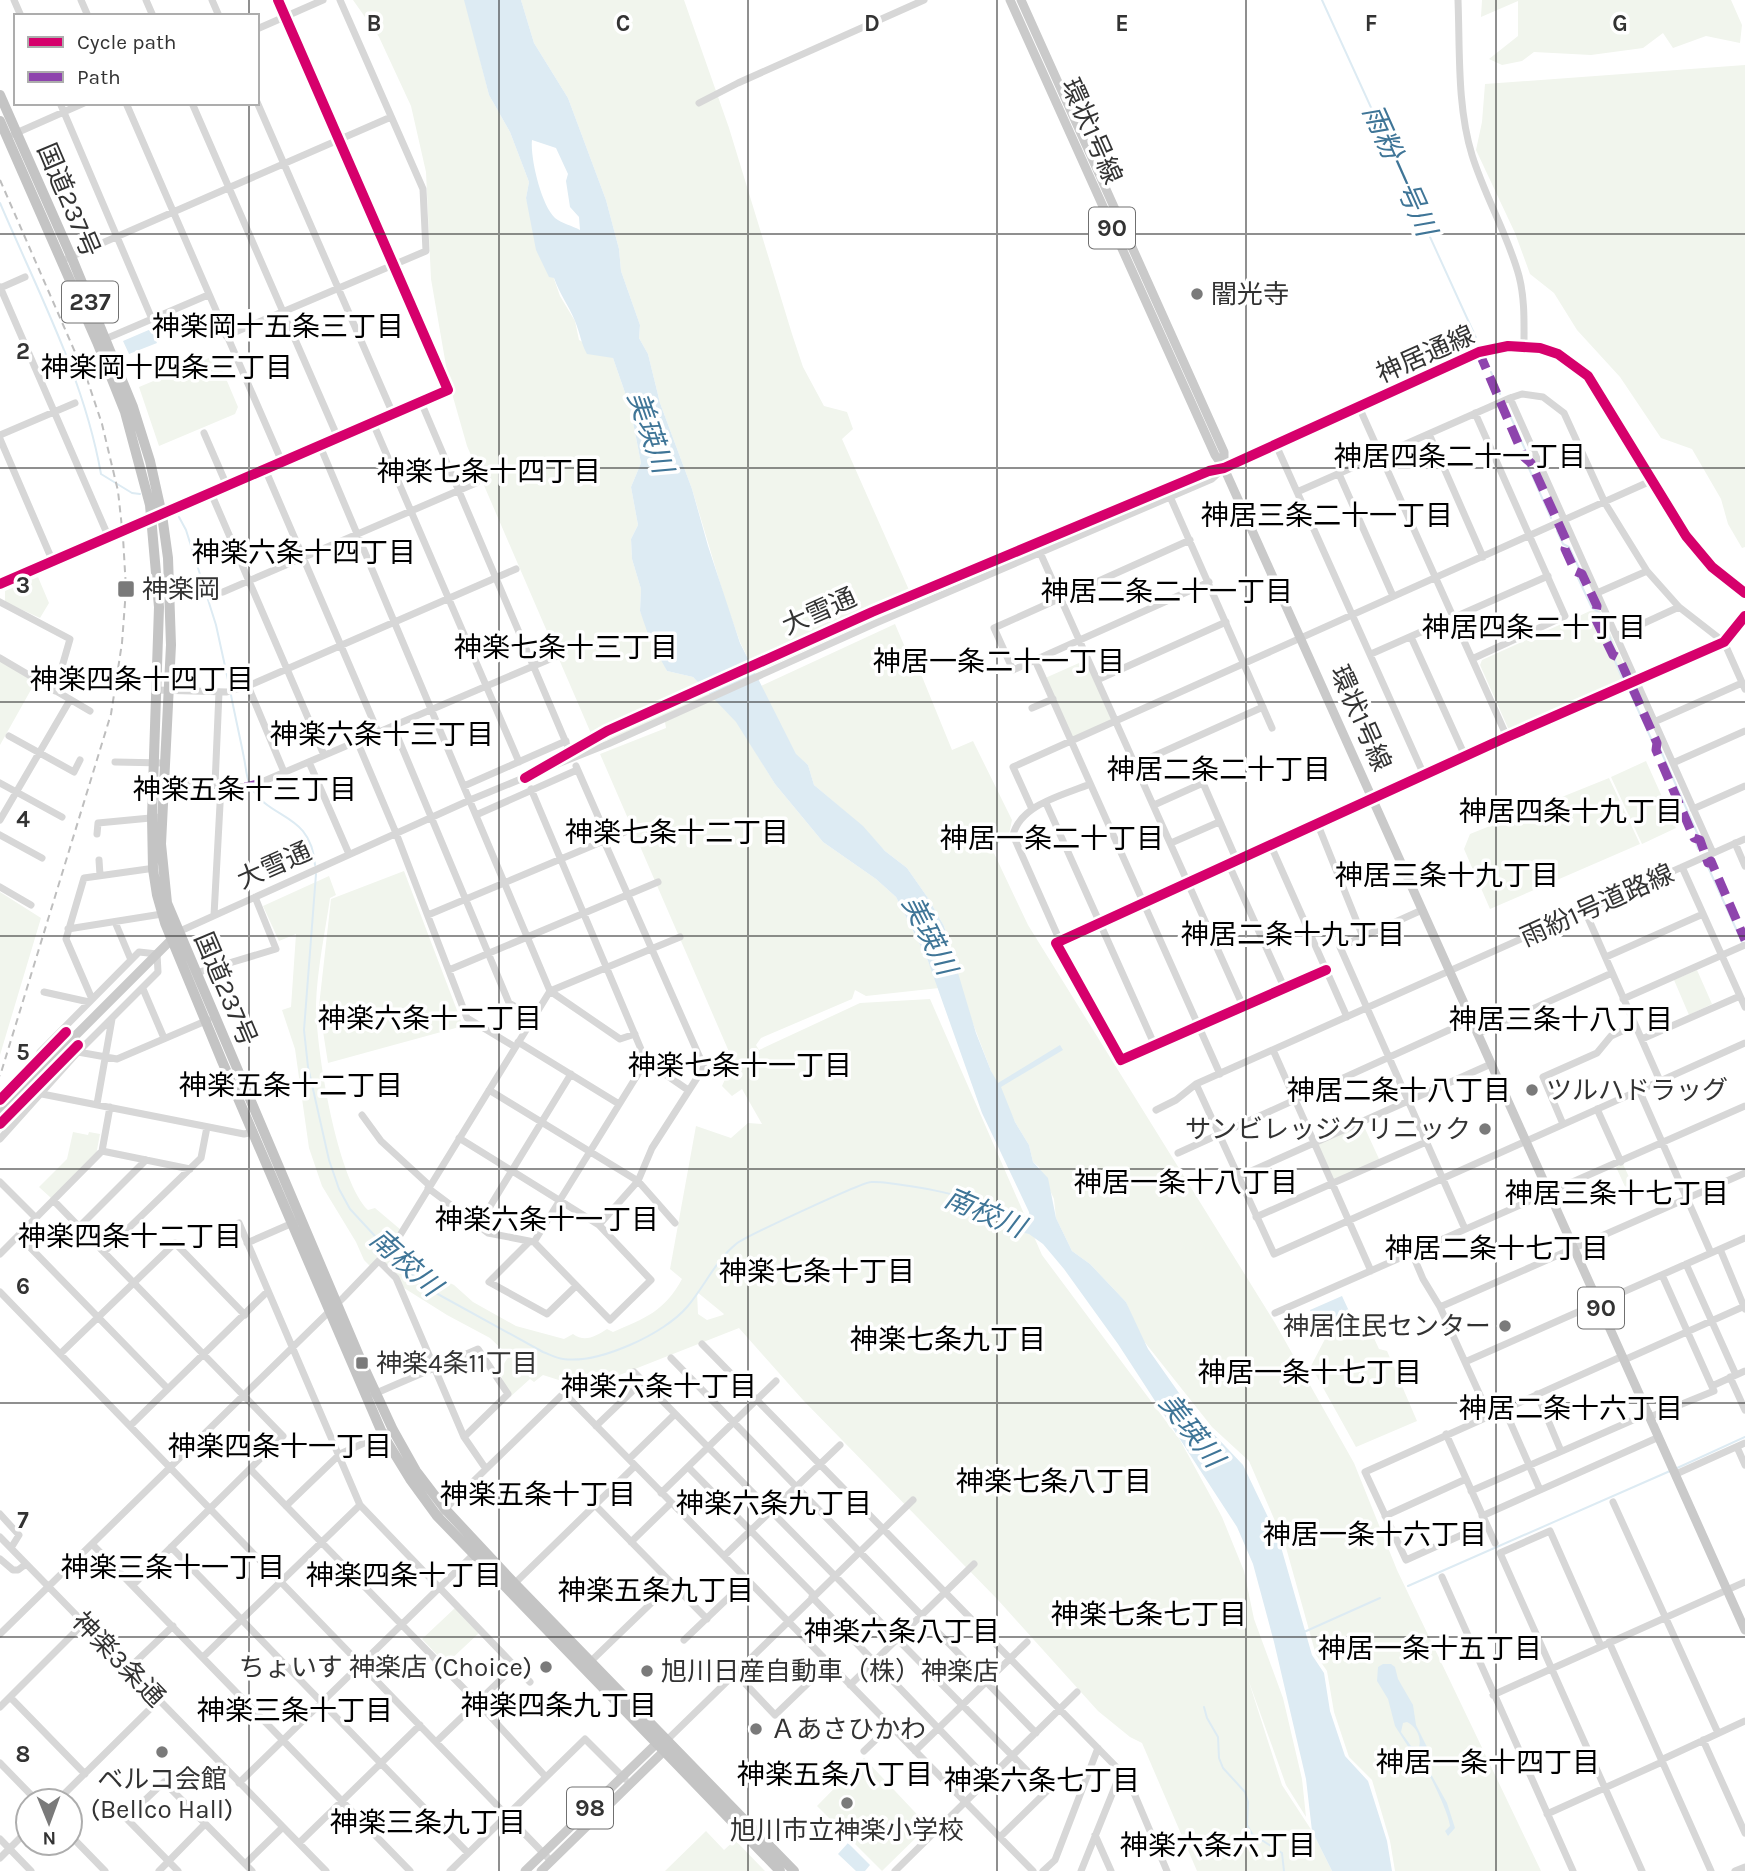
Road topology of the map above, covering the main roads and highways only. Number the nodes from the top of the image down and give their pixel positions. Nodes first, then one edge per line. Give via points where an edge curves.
1 (1010, 0) edge
2 (1021, 0) edge
3 (0, 95) edge
4 (0, 121) edge
5 (12, 135) junction
6 (101, 341) junction
7 (1224, 468) junction
8 (163, 691) junction
9 (158, 868) junction
10 (175, 935) junction
11 (211, 1019) junction
12 (0, 1112) edge
13 (372, 1395) junction
14 (441, 1512) junction
15 (1745, 1630) edge
16 (587, 1665) junction
17 (667, 1740) junction
18 (660, 1748) junction
19 (525, 1871) edge
20 (541, 1871) edge
21 (780, 1871) edge
22 (794, 1871) edge

1 - 7 main road, 環状1号線 / 90 via 1170,359
2 - 7 main road, 環状1号線 / 90 via 1224,452
3 - 5 highway, 国道237号 / 237
4 - 5 highway, 国道237号 / 237
5 - 6 highway, 国道237号 / 237 via 60,261
5 - 6 highway, 国道237号 / 237 via 71,256
6 - 8 highway, 国道237号 / 237 via 140,464 151,520
6 - 8 highway, 国道237号 / 237 via 142,433 162,515 171,645
7 - 15 main road, 環状1号線 / 90
8 - 9 highway, 国道237号 / 237
9 - 10 highway, 国道237号 / 237
9 - 10 highway, 国道237号 / 237 via 162,914
10 - 11 highway, 国道237号 / 237
10 - 11 highway, 国道237号 / 237 via 196,973
10 - 12 main road, 大雪通, bridge
11 - 13 highway, 国道237号 / 237
13 - 14 highway, 国道237号 / 237
13 - 14 highway, 国道237号 / 237 via 383,1435 410,1479
14 - 16 highway, 国道237号 / 237
16 - 17 highway, 国道237号 / 237
16 - 18 highway, 国道237号 / 237
17 - 18 main road, 98
17 - 22 highway, 国道237号 / 237
18 - 19 main road, 98
18 - 20 main road, 98
18 - 21 highway, 国道237号 / 237

